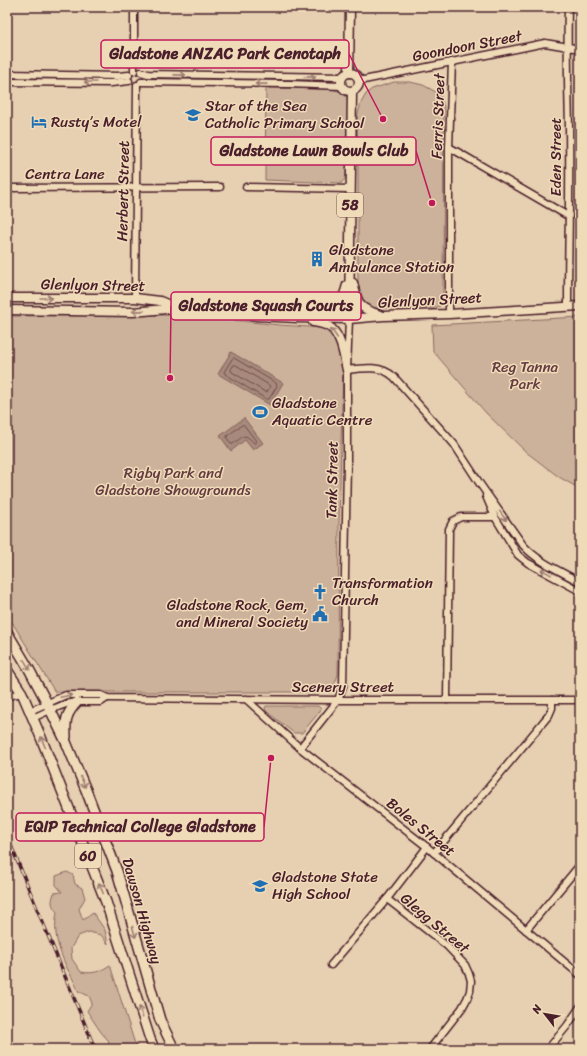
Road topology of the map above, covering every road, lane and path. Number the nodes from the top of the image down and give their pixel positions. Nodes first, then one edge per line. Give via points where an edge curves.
1 (134, 7) edge
2 (350, 7) edge
3 (568, 7) edge
4 (567, 46) junction
5 (580, 49) edge
6 (452, 62) junction
7 (141, 72) junction
8 (7, 74) edge
9 (131, 75) junction
10 (346, 75) junction
11 (359, 81) junction
12 (7, 82) edge
13 (139, 84) junction
14 (342, 86) junction
15 (352, 91) junction
16 (449, 147) junction
17 (136, 187) junction
18 (220, 187) dead end
19 (246, 187) dead end
20 (7, 188) edge
21 (350, 189) junction
22 (568, 216) junction
23 (350, 270) junction
24 (7, 298) edge
25 (135, 298) junction
26 (262, 301) dead end
27 (580, 306) edge
28 (568, 307) junction
29 (176, 308) junction
30 (7, 310) edge
31 (449, 314) junction
32 (257, 316) junction
33 (383, 316) junction
34 (297, 318) junction
35 (349, 318) junction
36 (347, 370) junction
37 (480, 484) junction
38 (495, 517) junction
39 (580, 582) edge
40 (580, 591) edge
41 (7, 632) edge
42 (7, 670) edge
43 (22, 693) junction
44 (7, 696) edge
45 (107, 698) junction
46 (246, 699) junction
47 (338, 700) junction
48 (447, 700) junction
49 (552, 700) junction
50 (580, 700) edge
51 (77, 702) junction
52 (49, 706) junction
53 (31, 714) junction
54 (66, 742) junction
55 (300, 748) junction
56 (427, 847) junction
57 (434, 853) junction
58 (580, 865) edge
59 (387, 899) junction
60 (526, 930) junction
61 (331, 965) dead end
62 (580, 975) edge
63 (580, 1007) edge
64 (154, 1049) edge
65 (174, 1049) edge
66 (430, 1049) edge
67 (548, 1049) edge

1 - 9 street
2 - 10 main road
3 - 4 street, Eden Street
4 - 5 street, Goondoon Street
4 - 6 street, Goondoon Street via 545,43
4 - 22 street, Eden Street
6 - 11 street, Goondoon Street
6 - 16 street, Ferris Street
7 - 9 street via 136,70
7 -> 10 street
7 - 13 street via 143,77
8 - 9 street
9 -> 12 street via 111,82
9 - 13 street via 133,84
10 - 11 main road via 354,74
10 - 14 main road via 341,81
11 - 15 main road via 357,88
14 -> 13 street
13 - 17 street, Herbert Street
14 - 15 main road via 345,90
15 - 21 main road, Tank Street / 58
16 - 22 street
16 - 31 street, Ferris Street
17 - 18 street, Centra Lane
17 - 20 street, Centra Lane
17 - 25 street, Herbert Street
19 - 21 street
21 - 23 main road, Tank Street / 58
22 - 28 street, Eden Street
23 - 33 main road via 360,305
23 - 34 main road via 345,294 335,309
23 - 35 main road, Tank Street / 58
24 -> 25 main road, Glenlyon Street
25 - 29 main road, Glenlyon Street via 160,301
26 - 32 street
27 - 28 main road, Glenlyon Street
28 - 31 main road, Glenlyon Street
29 -> 30 main road, Glenlyon Street via 133,312
29 - 32 main road, Glenlyon Street
31 - 33 main road, Glenlyon Street
32 - 34 main road, Glenlyon Street
33 - 35 main road, Glenlyon Street
34 - 35 main road, Glenlyon Street
36 -> 34 main road via 341,344 331,328 325,324
35 - 36 street, Tank Street
36 - 37 street via 374,368 390,374 454,444
36 - 47 street, Tank Street via 343,686
37 - 38 street
37 -> 39 street via 530,552
40 -> 38 street via 518,555
38 - 48 street via 461,517 453,521 449,529
41 -> 52 highway, Dawson Highway / 60
42 - 43 highway, Dawson Highway / 60
43 - 44 street
43 - 53 highway, Dawson Highway / 60
45 - 46 street, Scenery Street
45 - 51 street, Scenery Street via 101,702
52 -> 45 street, Scenery Street via 60,697 73,695 101,695
46 - 47 street, Scenery Street
46 - 55 street, Boles Street
47 - 48 street, Scenery Street
47 - 55 street
48 - 49 street, Scenery Street
49 - 50 street, Scenery Street
49 - 57 street via 549,715
51 - 52 street, Scenery Street
51 - 54 highway via 66,720
52 - 53 street, Scenery Street
52 - 54 highway, Dawson Highway / 60
64 -> 53 highway, Dawson Highway / 60 via 106,902
54 -> 65 highway, Dawson Highway / 60 via 117,871 156,1008
55 - 56 street, Boles Street
56 - 57 street, Boles Street
56 - 59 street
57 - 60 street, Boles Street
58 - 60 street
59 - 61 street
59 - 66 street, Glegg Street via 447,946 465,965 469,974 471,981 467,999
60 - 62 street, Boles Street
63 - 67 street

